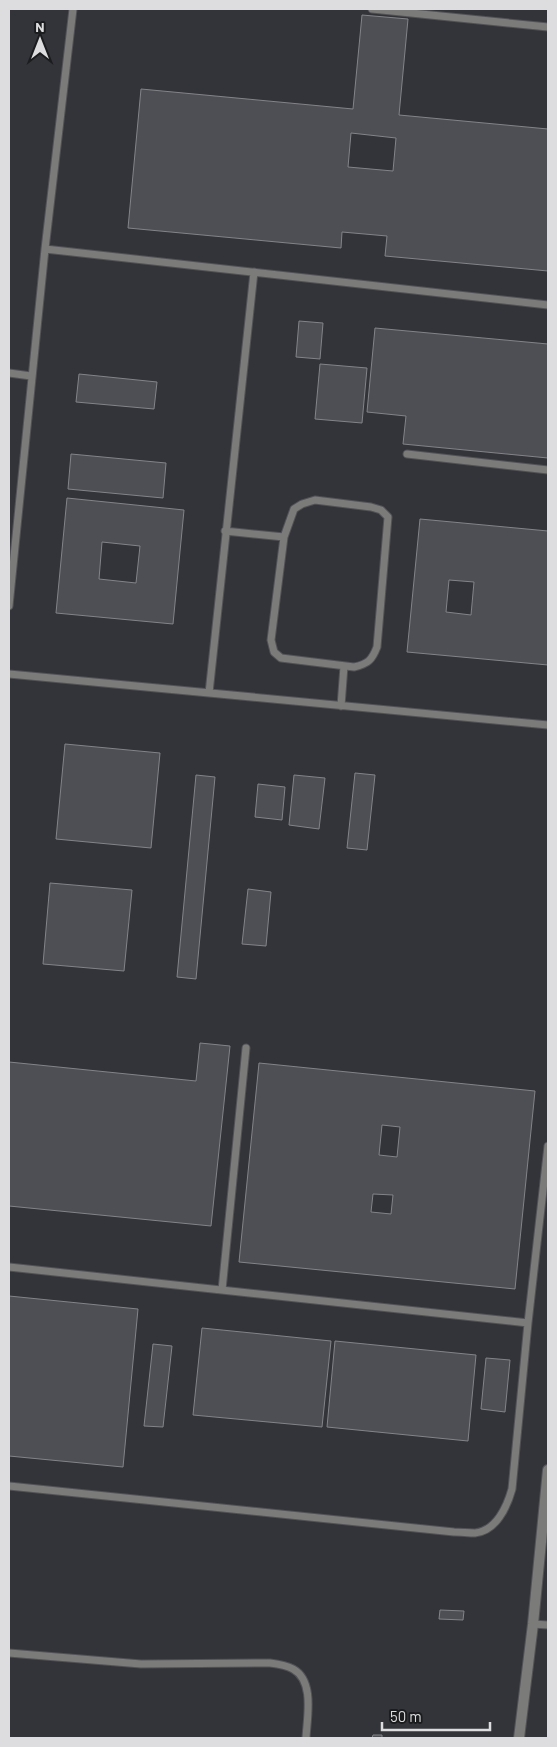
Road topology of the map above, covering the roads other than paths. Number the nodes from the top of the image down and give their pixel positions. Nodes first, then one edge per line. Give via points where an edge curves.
1 (73, 9) edge
2 (372, 9) edge
3 (548, 27) edge
4 (45, 249) junction
5 (254, 272) junction
6 (548, 306) edge
7 (9, 373) edge
8 (31, 376) junction
9 (407, 454) dead end
10 (548, 470) edge
11 (225, 531) junction
12 (284, 537) junction
13 (9, 606) edge
14 (344, 666) junction
15 (9, 674) edge
16 (209, 693) junction
17 (341, 706) junction
18 (548, 725) edge
19 (246, 1048) dead end
20 (548, 1146) edge
21 (9, 1267) edge
22 (222, 1290) junction
23 (528, 1323) junction
24 (548, 1470) edge
25 (9, 1486) edge
26 (533, 1624) junction
27 (548, 1625) edge
28 (9, 1653) edge
29 (306, 1738) edge
30 (518, 1738) edge

1 - 4 lane
2 - 3 lane
4 - 5 lane
4 - 8 lane
5 - 6 lane
5 - 11 lane
7 - 8 lane
8 - 13 lane
9 - 10 lane
11 - 12 lane
11 - 16 lane
12 - 14 lane via 271,640 274,652 281,658
12 - 14 lane via 294,509 315,500 371,507 381,510 388,518 377,647 366,665
14 - 17 lane
15 - 16 lane
16 - 17 lane
17 - 18 lane
19 - 22 lane
20 - 23 lane
21 - 22 lane
22 - 23 lane
23 - 25 lane via 512,1489 502,1513 489,1528 476,1533
24 - 26 street
26 - 27 lane
26 - 30 street
28 - 29 lane via 141,1664 285,1665 296,1670 306,1685

